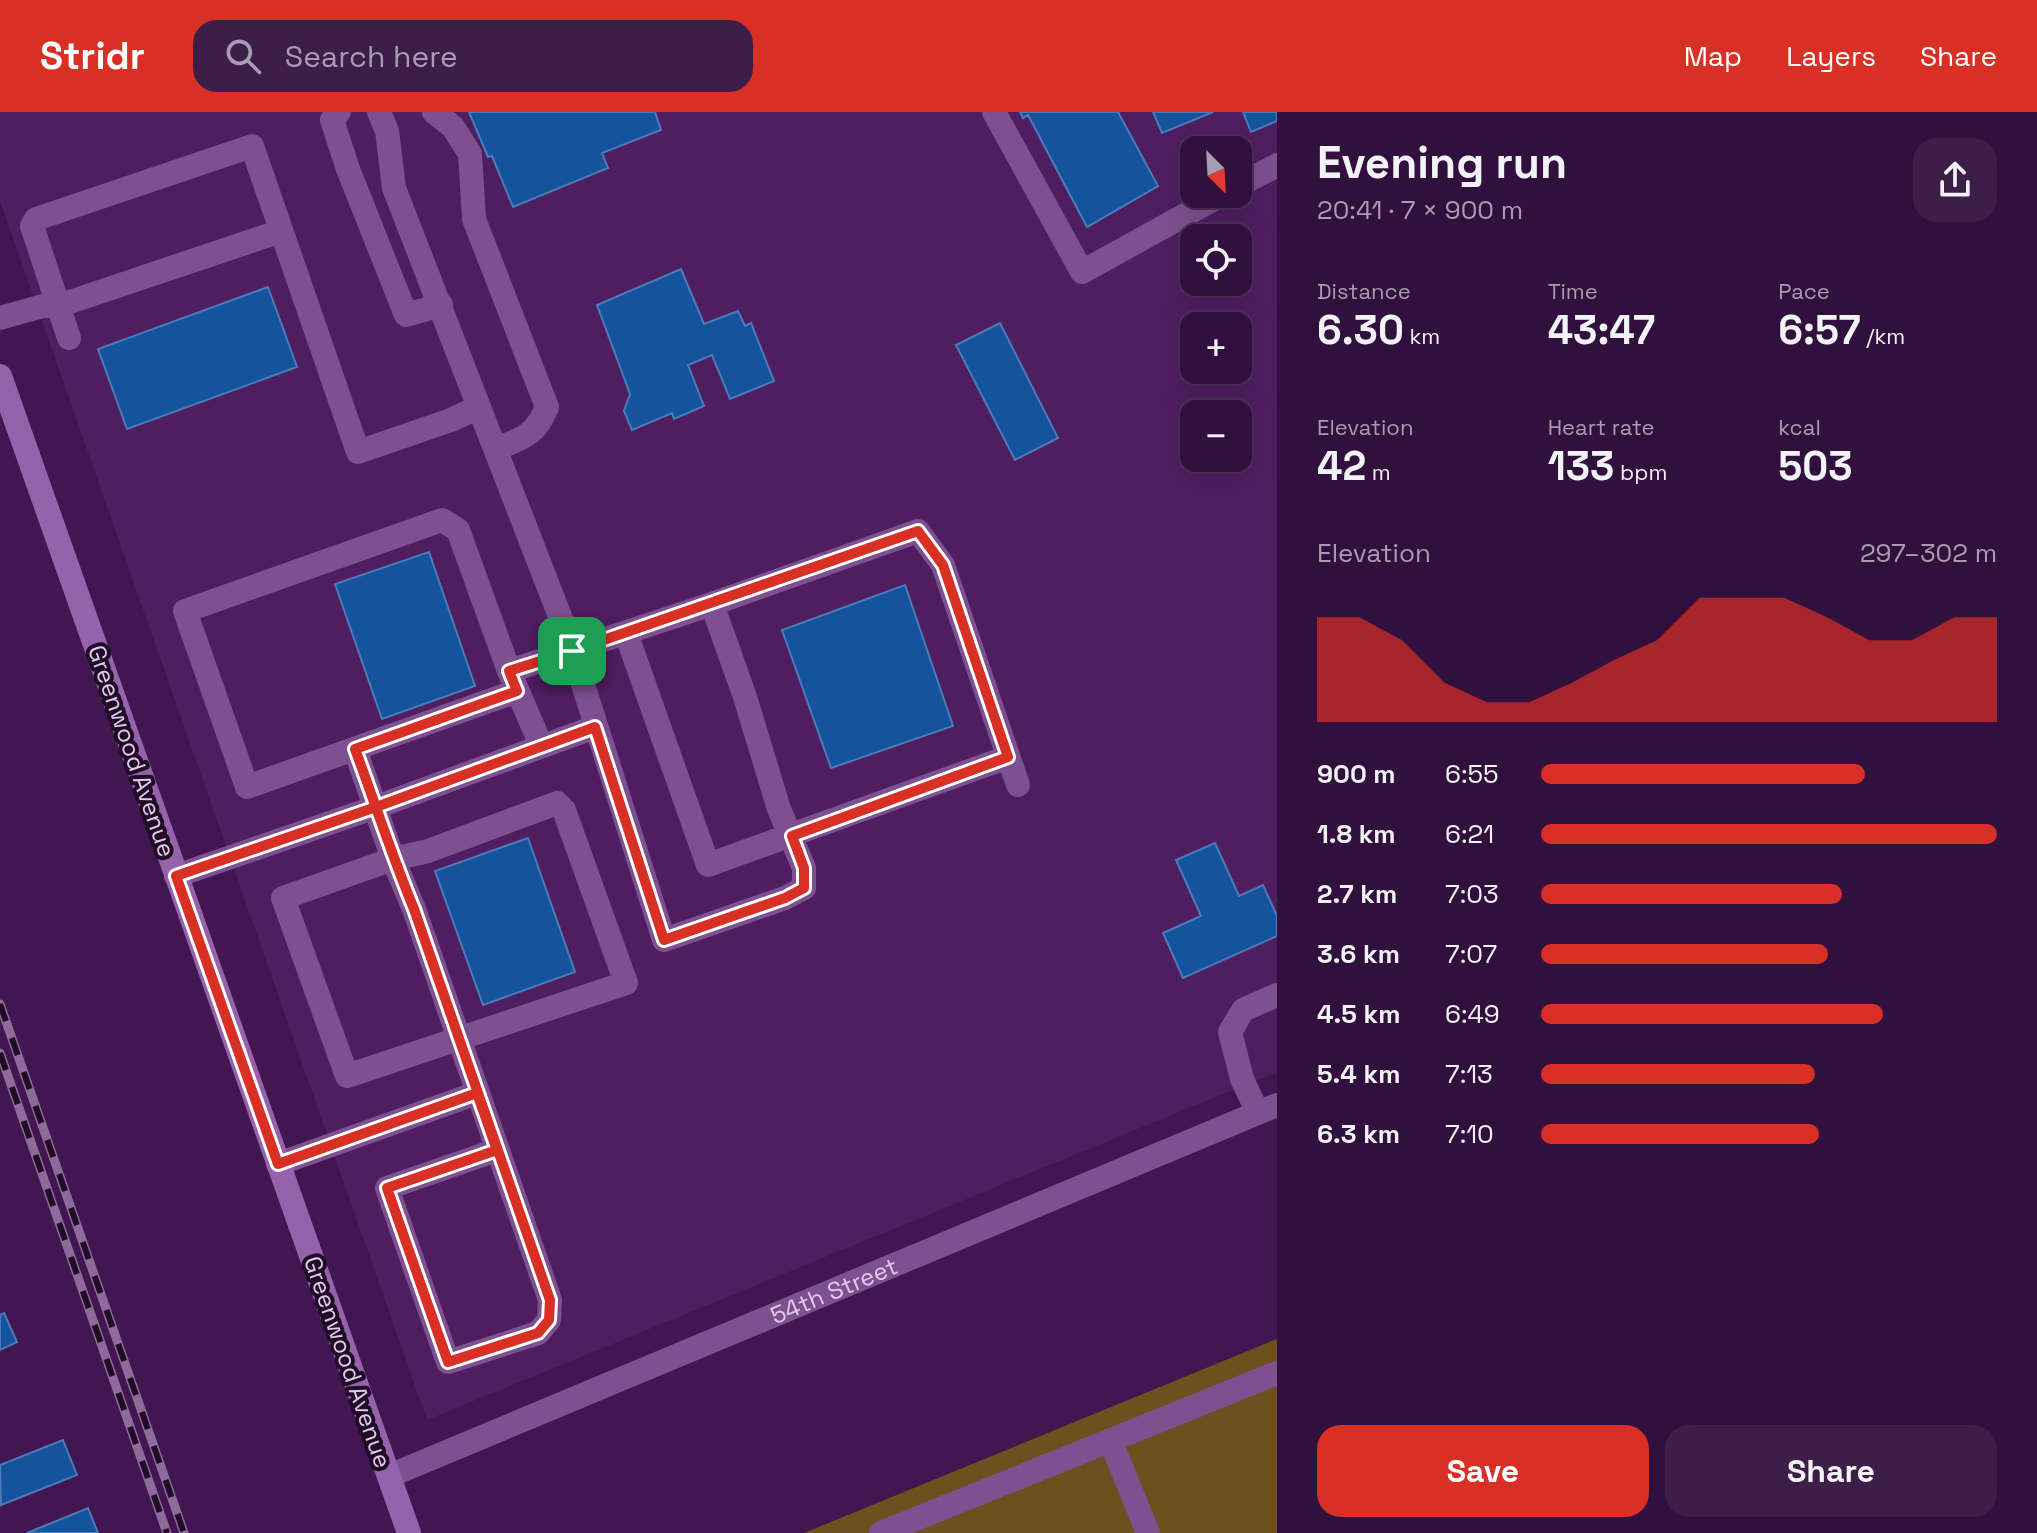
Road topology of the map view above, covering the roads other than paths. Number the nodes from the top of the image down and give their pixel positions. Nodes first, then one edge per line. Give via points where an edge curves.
1 (339, 112) edge
2 (379, 112) edge
3 (434, 112) edge
4 (994, 112) edge
5 (1277, 165) edge
6 (1252, 178) edge
7 (1198, 208) edge
8 (281, 231) junction
9 (441, 305) junction
10 (58, 306) junction
11 (0, 318) edge
12 (69, 338) dead end
13 (0, 376) edge
14 (479, 407) junction
15 (496, 449) junction
16 (712, 604) junction
17 (626, 633) junction
18 (572, 651) junction
19 (513, 681) junction
20 (595, 727) junction
21 (541, 745) junction
22 (355, 749) junction
23 (1008, 757) junction
24 (1018, 785) dead end
25 (376, 807) junction
26 (792, 836) junction
27 (393, 859) junction
28 (176, 876) junction
29 (1277, 995) edge
30 (457, 1038) junction
31 (477, 1093) junction
32 (1268, 1109) edge
33 (497, 1150) junction
34 (278, 1164) junction
35 (1277, 1373) edge
36 (1111, 1442) junction
37 (389, 1476) junction
38 (409, 1533) edge
39 (881, 1533) edge
40 (1148, 1533) edge

1 - 9 street via 332,120 348,169 406,315
2 - 9 street via 387,131 394,188
3 - 15 street via 453,127 470,154 474,219 547,407 540,425
4 - 7 street via 1082,272
5 - 6 street
8 - 10 street
8 - 10 street via 252,146 36,219 32,226
8 - 14 street via 358,452
9 - 14 street
10 - 11 street
10 - 12 street
13 - 28 main road, Greenwood Avenue
14 - 15 street
15 - 18 street
16 - 17 street
16 - 23 street via 918,531 943,565
16 - 26 street
17 - 18 street
17 - 26 street via 708,865
18 - 19 street
18 - 20 street
19 - 21 street
19 - 22 street
19 - 22 street via 458,530 442,520 185,611 247,787
20 - 21 street
20 - 26 street via 664,940 804,888 804,868
21 - 25 street
22 - 25 street
23 - 24 street
23 - 26 street
25 - 27 street
25 - 28 street
27 - 30 street
27 - 30 street via 283,898 347,1076
27 - 30 street via 557,803 564,810 626,983
28 - 34 main road, Greenwood Avenue
29 - 32 street via 1243,1010 1230,1032 1242,1079
30 - 31 street
31 - 33 street
31 - 34 street
32 - 37 street, 54th Street
33 - 33 street via 550,1300 549,1320 538,1333 448,1362 387,1188
34 - 37 main road, Greenwood Avenue
35 - 36 street
36 - 39 street
36 - 40 street
37 - 38 main road, Greenwood Avenue

